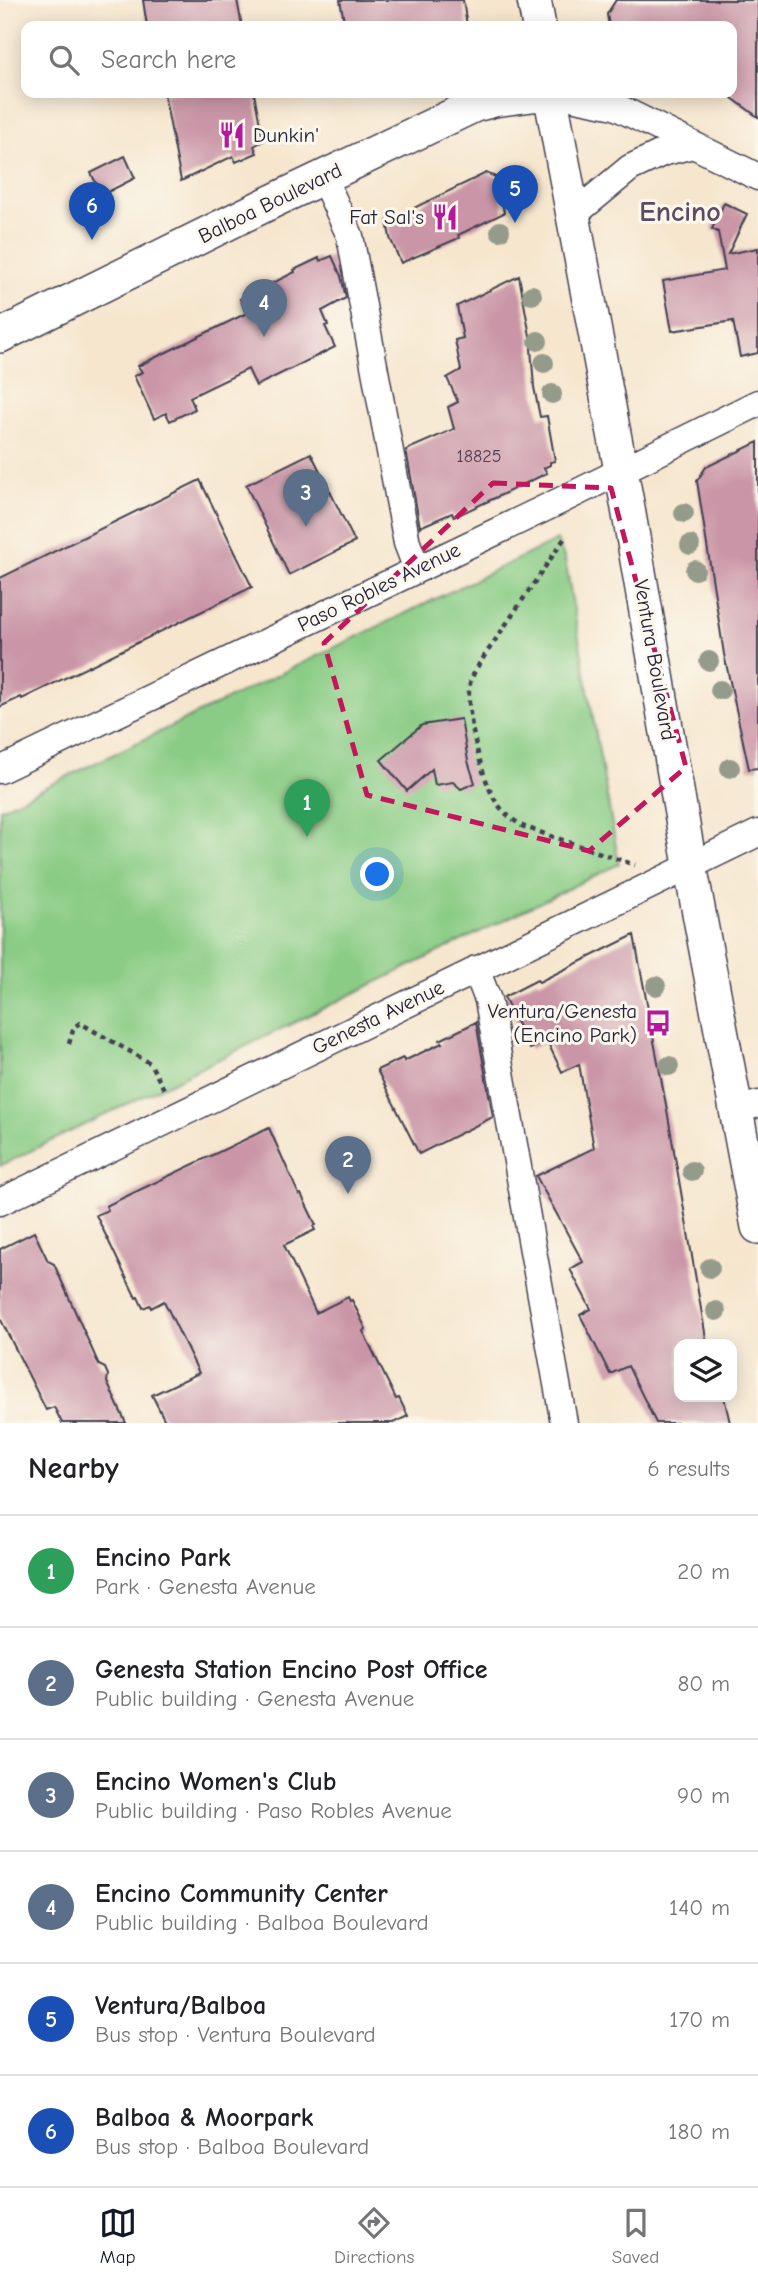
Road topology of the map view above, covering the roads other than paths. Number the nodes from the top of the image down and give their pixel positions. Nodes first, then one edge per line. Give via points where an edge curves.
1 (534, 0) edge
2 (538, 21) edge
3 (510, 98) edge
4 (551, 98) edge
5 (575, 98) edge
6 (693, 145) junction
7 (323, 177) junction
8 (758, 177) edge
9 (572, 216) junction
10 (0, 336) edge
11 (758, 403) edge
12 (621, 470) junction
13 (417, 569) junction
14 (0, 770) edge
15 (758, 833) edge
16 (690, 865) junction
17 (476, 969) junction
18 (747, 1107) edge
19 (0, 1202) edge
20 (758, 1227) edge
21 (564, 1423) edge

1 - 2 main road
3 - 7 main road, Balboa Boulevard via 475,106
4 - 9 main road, Ventura Boulevard
5 - 6 street, Balboa Boulevard via 615,106
6 - 8 street, Balboa Boulevard
6 - 9 street via 630,168
7 - 10 main road, Balboa Boulevard
7 - 13 street via 350,236 407,543
9 - 12 main road, Ventura Boulevard
11 - 12 street, Paso Robles Avenue
12 - 13 street, Paso Robles Avenue
12 - 16 main road, Ventura Boulevard
13 - 14 street, Paso Robles Avenue
15 - 16 street, Genesta Avenue
16 - 17 street, Genesta Avenue
16 - 18 main road, Ventura Boulevard
17 - 19 street, Genesta Avenue
17 - 21 street via 488,1000
18 - 20 main road, Ventura Boulevard

